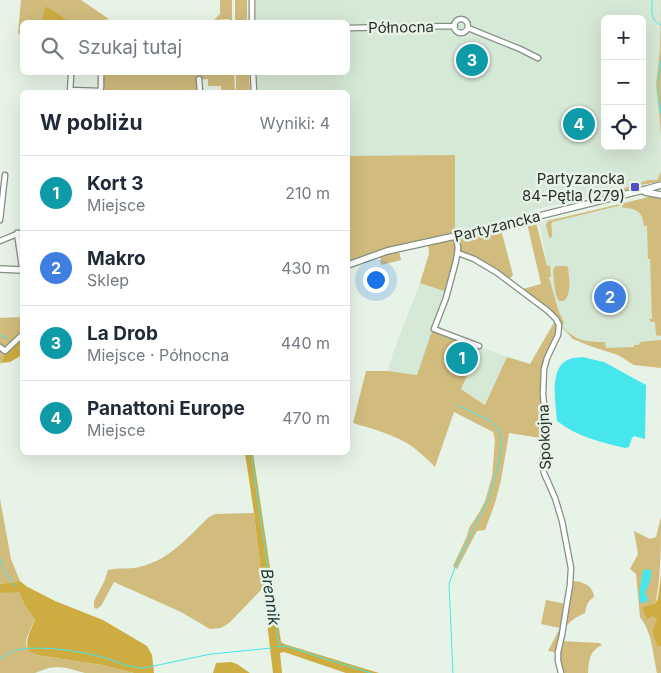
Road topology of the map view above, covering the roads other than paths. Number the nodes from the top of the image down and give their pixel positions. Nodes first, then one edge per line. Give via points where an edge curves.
1 (252, 0) edge
2 (252, 20) edge
3 (455, 26) junction
4 (350, 28) edge
5 (468, 28) junction
6 (538, 58) dead end
7 (102, 75) edge
8 (254, 75) edge
9 (71, 76) dead end
10 (200, 79) dead end
11 (70, 90) edge
12 (100, 90) edge
13 (200, 90) edge
14 (254, 90) edge
15 (5, 175) dead end
16 (661, 185) edge
17 (647, 189) junction
18 (661, 189) edge
19 (638, 192) junction
20 (661, 195) edge
21 (0, 220) edge
22 (20, 232) edge
23 (16, 233) junction
24 (456, 236) junction
25 (0, 241) edge
26 (458, 252) junction
27 (20, 257) edge
28 (350, 264) edge
29 (0, 269) edge
30 (20, 269) edge
31 (20, 337) edge
32 (479, 346) dead end
33 (0, 347) edge
34 (561, 673) edge

1 - 2 street
3 - 4 street, Północna
3 - 5 street via 459,33
3 - 5 street via 456,22 463,20
5 - 6 street
7 - 12 street
8 - 14 street
9 - 11 street
10 - 13 street
15 - 21 street
16 - 17 main road, Partyzancka
17 - 18 main road, Partyzancka
17 - 19 main road, Partyzancka
19 - 20 main road
19 - 24 main road, Partyzancka
22 - 23 street
23 - 25 street
23 - 27 street
24 - 26 street
24 - 28 main road, Partyzancka via 387,251
26 - 32 street via 434,329
26 - 34 street, Spokojna via 504,278 548,311 560,328 544,369 547,439 542,469 562,521 571,574 558,652
29 - 30 main road
31 - 33 street via 5,351

